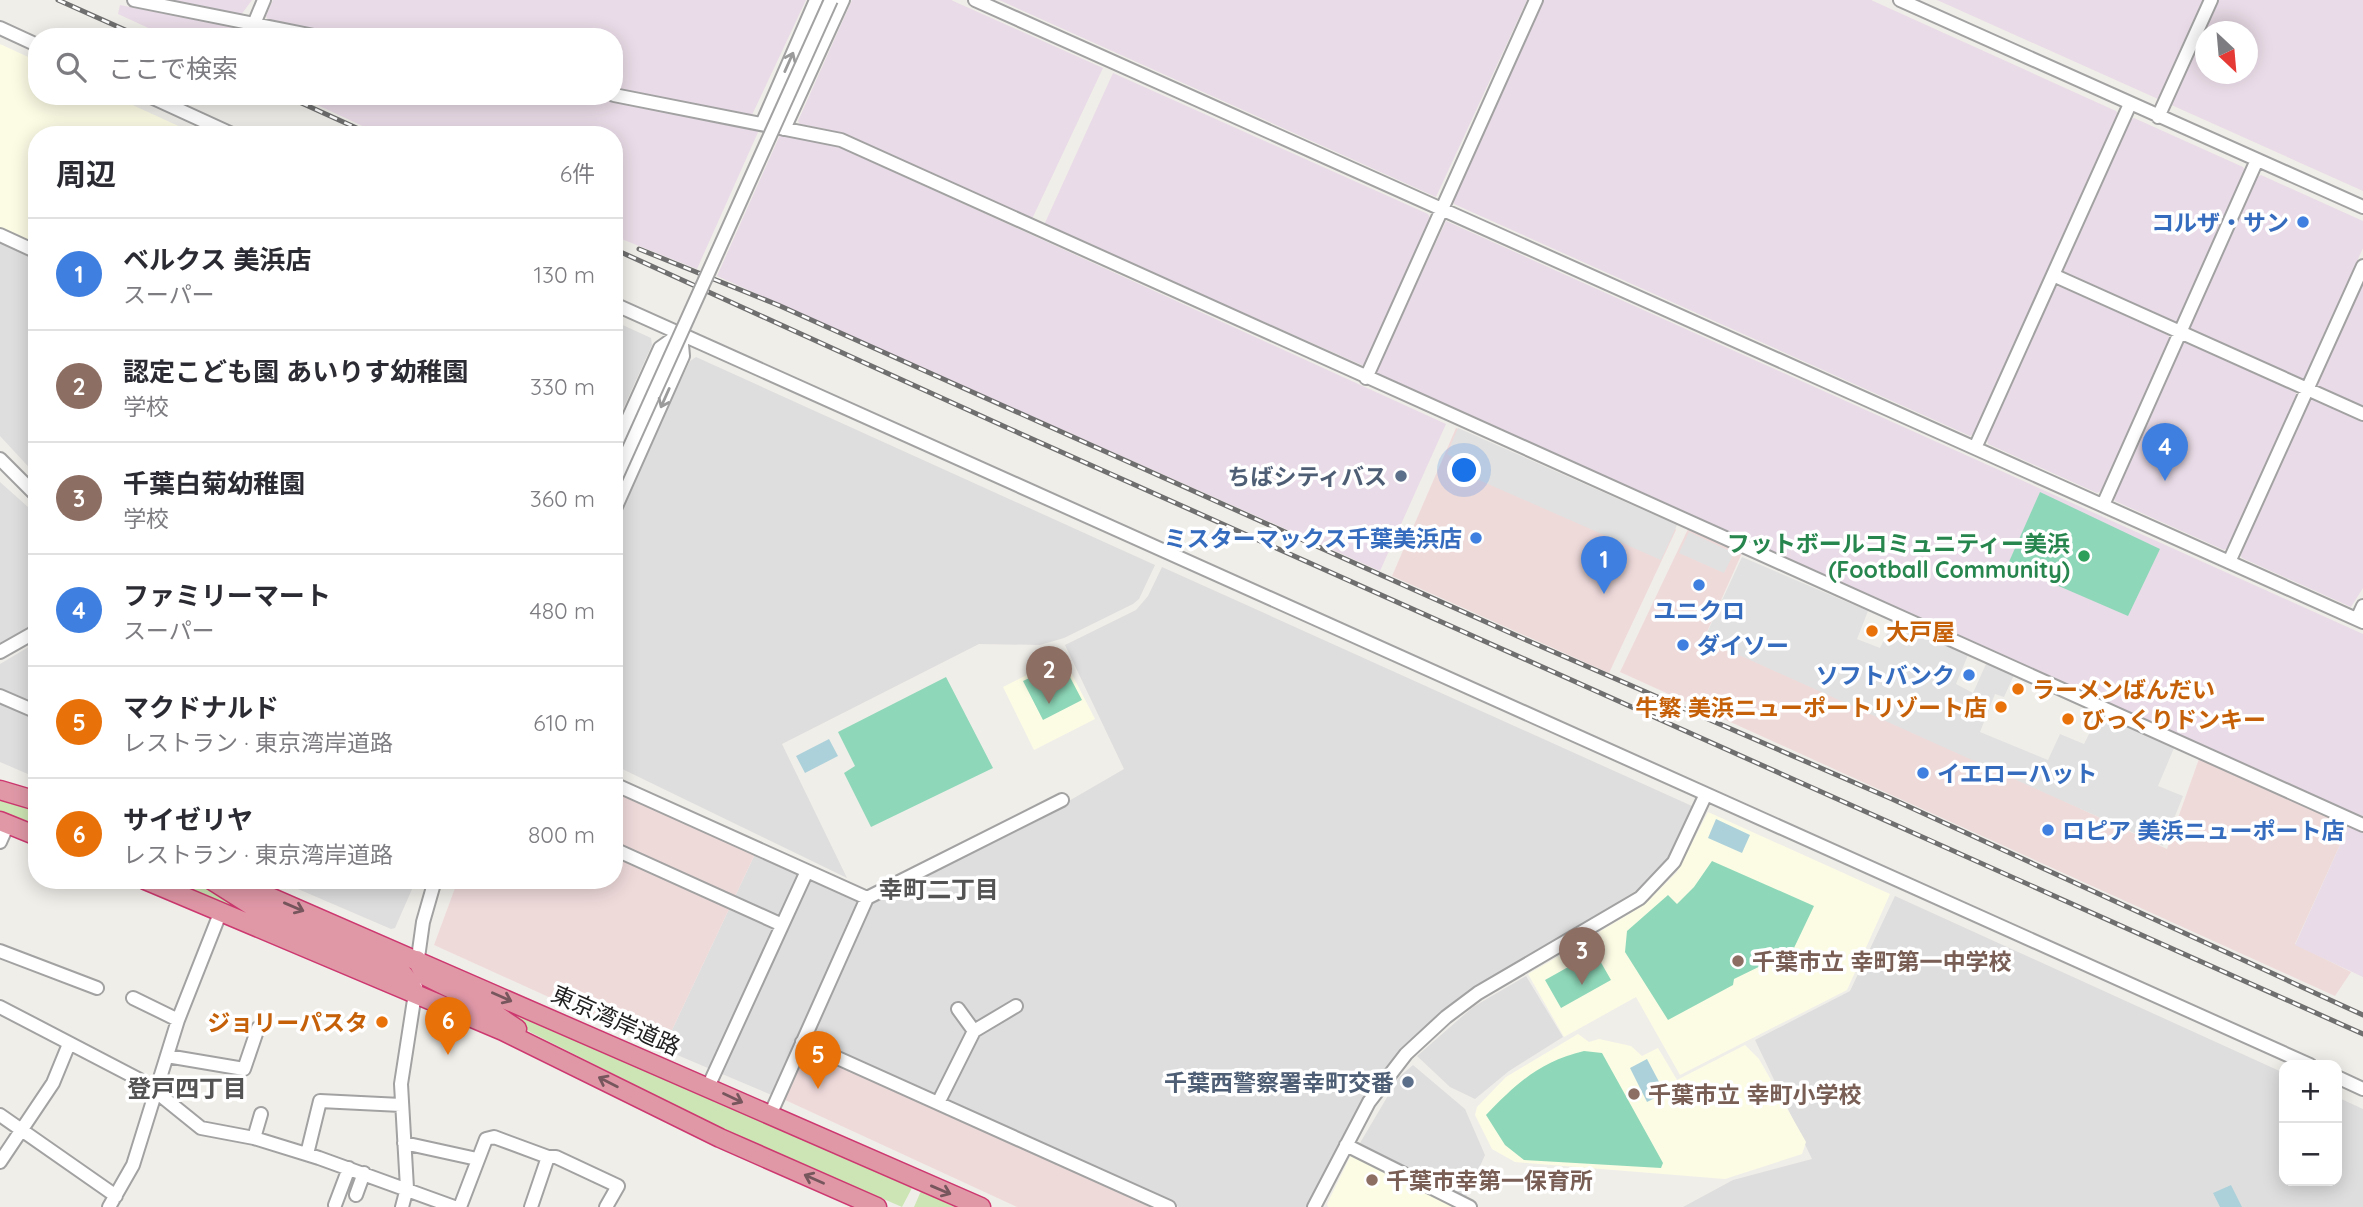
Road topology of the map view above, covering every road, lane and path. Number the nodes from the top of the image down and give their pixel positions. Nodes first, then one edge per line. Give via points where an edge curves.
1 (134, 0) edge
2 (264, 0) edge
3 (816, 0) edge
4 (831, 0) edge
5 (843, 0) edge
6 (975, 0) edge
7 (1536, 0) edge
8 (1900, 0) edge
9 (2211, 0) edge
10 (254, 24) junction
11 (0, 28) edge
12 (274, 28) edge
13 (28, 41) edge
14 (623, 97) edge
15 (2130, 104) junction
16 (169, 105) edge
17 (2158, 117) junction
18 (762, 124) junction
19 (214, 126) edge
20 (784, 129) junction
21 (2257, 160) junction
22 (2363, 207) edge
23 (1442, 209) junction
24 (0, 235) edge
25 (28, 248) edge
26 (2363, 265) edge
27 (2053, 275) junction
28 (623, 308) edge
29 (2180, 332) junction
30 (681, 334) junction
31 (1366, 378) junction
32 (2307, 389) junction
33 (2363, 414) edge
34 (623, 430) edge
35 (1975, 449) junction
36 (0, 460) edge
37 (623, 462) edge
38 (28, 487) edge
39 (623, 492) edge
40 (2103, 505) junction
41 (2230, 562) junction
42 (2363, 606) edge
43 (2360, 621) edge
44 (28, 636) edge
45 (0, 652) edge
46 (0, 696) edge
47 (28, 706) edge
48 (0, 781) edge
49 (623, 788) edge
50 (0, 790) edge
51 (19, 794) junction
52 (1706, 794) junction
53 (28, 798) edge
54 (1062, 800) dead end
55 (4, 822) edge
56 (2363, 825) edge
57 (28, 832) edge
58 (0, 842) edge
59 (623, 853) edge
60 (807, 870) junction
61 (167, 889) edge
62 (225, 889) edge
63 (252, 889) edge
64 (433, 889) edge
65 (867, 898) junction
66 (221, 911) junction
67 (780, 924) junction
68 (0, 951) edge
69 (417, 960) junction
70 (97, 988) dead end
71 (416, 994) junction
72 (133, 998) dead end
73 (1017, 1006) dead end
74 (0, 1007) edge
75 (958, 1009) dead end
76 (178, 1020) junction
77 (258, 1028) dead end
78 (974, 1031) junction
79 (802, 1042) junction
80 (69, 1044) junction
81 (538, 1047) junction
82 (167, 1056) junction
83 (2299, 1060) edge
84 (2342, 1079) edge
85 (708, 1087) junction
86 (2363, 1089) edge
87 (156, 1094) junction
88 (941, 1097) dead end
89 (401, 1105) junction
90 (261, 1114) dead end
91 (0, 1115) edge
92 (770, 1115) junction
93 (22, 1130) junction
94 (254, 1138) junction
95 (404, 1143) junction
96 (1346, 1145) junction
97 (307, 1154) junction
98 (548, 1157) junction
99 (477, 1159) junction
100 (0, 1162) edge
101 (349, 1168) junction
102 (364, 1173) junction
103 (407, 1188) junction
104 (356, 1195) dead end
105 (112, 1202) edge
106 (335, 1205) dead end
107 (1315, 1206) edge
108 (402, 1207) edge
109 (454, 1207) edge
110 (460, 1207) edge
111 (531, 1207) edge
112 (606, 1207) edge
113 (877, 1207) edge
114 (981, 1207) edge
115 (1169, 1207) edge
116 (1470, 1207) edge

1 - 10 street
2 - 10 street
18 -> 3 street
4 - 37 street, bridge
5 - 20 street
6 - 23 street
7 - 23 street
8 - 15 street
9 - 17 street
10 - 12 street
11 - 13 street
14 - 18 street
15 - 17 street
15 - 27 street
16 - 19 street
17 - 21 street
18 - 20 street
20 - 31 street via 841,140
21 - 22 street
21 - 29 street
23 - 31 street
23 - 35 street
24 - 25 street
26 - 32 street
27 - 29 street
27 - 35 street
28 - 30 street
29 - 32 street
29 - 40 street
30 - 34 street via 660,348
30 -> 39 street via 683,356
30 - 52 street
31 - 56 street
32 - 33 street
32 - 41 street
35 - 40 street
36 - 38 street
40 - 41 street
41 - 43 street
42 - 43 street
44 - 45 street
46 - 47 street
48 - 51 highway
49 - 60 street
50 - 51 highway
51 - 53 highway
52 - 83 street
52 - 96 street via 1674,862 1657,883 1626,908 1505,977 1446,1017 1390,1073
54 - 65 street
55 - 57 highway
55 - 58 street
59 - 67 street
60 - 65 street
60 - 67 street
61 - 66 highway
62 - 71 highway via 252,906 397,970
63 -> 69 highway, 東京湾岸道路
64 - 69 street
65 - 79 street
66 - 71 highway
66 - 76 street
67 - 85 street
68 - 70 street
69 - 71 street
69 - 81 highway via 425,976 488,1008
69 -> 85 highway, 東京湾岸道路
71 - 81 highway
71 - 89 street
72 - 76 street
73 - 78 street
74 - 80 street
75 - 78 street
76 - 82 street
77 - 82 street via 244,1069
78 - 88 street
79 - 92 street
79 - 115 street
80 - 87 street via 144,1082
80 - 93 street via 59,1074
113 -> 81 highway via 720,1138
82 - 87 street
84 - 86 street
85 -> 92 highway, 東京湾岸道路
87 - 94 street via 201,1128
87 - 105 street via 129,1176
89 - 95 street
89 - 97 street via 320,1101
90 - 94 street
91 - 93 street
92 -> 114 highway, 東京湾岸道路
93 - 100 street
93 - 105 street
94 - 97 street
95 - 99 street
95 - 103 street
96 - 107 street
96 - 116 street
97 - 101 street
98 - 99 street via 494,1137 486,1139
98 - 111 street
98 - 112 street via 618,1186
99 - 110 street
101 - 102 street
101 - 106 street
102 - 103 street
102 - 104 street
103 - 108 street
103 - 109 street

